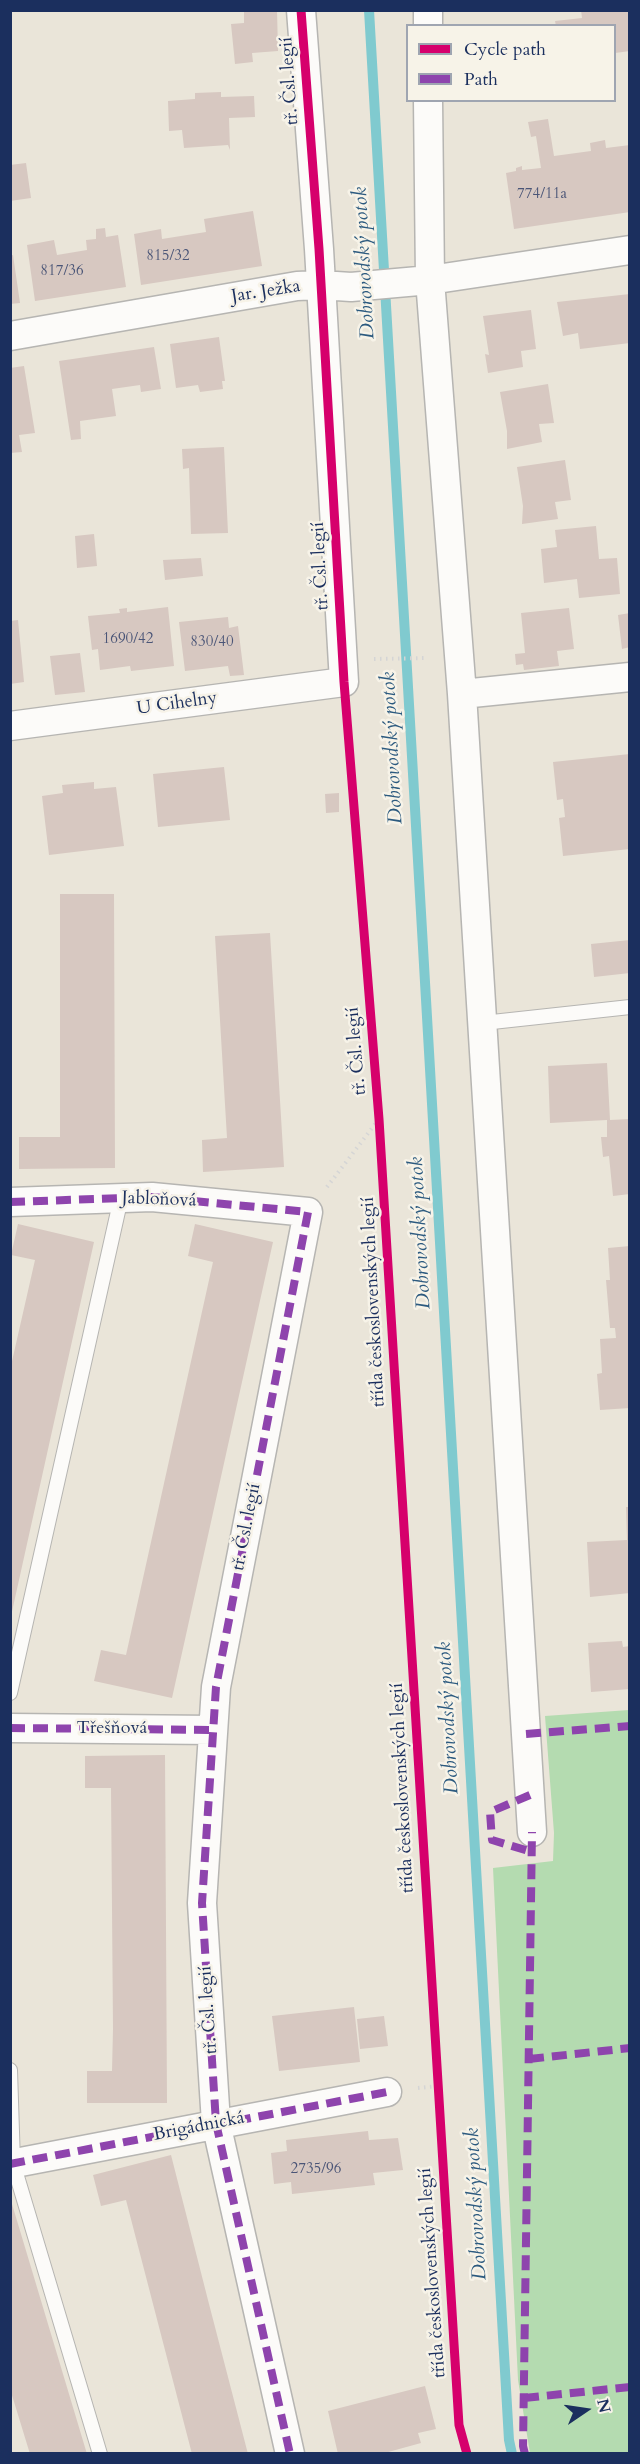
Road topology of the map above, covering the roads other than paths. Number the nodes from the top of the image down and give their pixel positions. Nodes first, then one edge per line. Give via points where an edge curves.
1 (302, 10) edge
2 (428, 102) edge
3 (630, 250) edge
4 (430, 280) junction
5 (321, 285) junction
6 (10, 336) edge
7 (630, 677) edge
8 (344, 682) joint
9 (462, 694) junction
10 (10, 726) edge
11 (630, 1006) edge
12 (483, 1023) junction
13 (121, 1198) junction
14 (10, 1202) edge
15 (308, 1212) joint
16 (10, 1693) edge
17 (10, 1728) edge
18 (213, 1730) junction
19 (532, 1832) dead end
20 (10, 2070) edge
21 (387, 2092) dead end
22 (216, 2123) junction
23 (12, 2163) edge
24 (100, 2454) edge
25 (290, 2454) edge

1 - 5 street, tř. Čsl. legií
2 - 4 street
3 - 4 street, Jar. Ježka
4 - 5 street, Jar. Ježka via 351,287
4 - 9 street
5 - 6 street, Jar. Ježka
5 - 8 street, tř. Čsl. legií
7 - 9 street
8 - 10 street, U Cihelny
9 - 12 street
11 - 12 lane
12 - 19 street
13 - 14 street, Jabloňová
13 - 15 street, Jabloňová via 152,1197
13 - 16 lane
15 - 18 street, tř. Čsl. legií via 218,1675
17 - 18 street, Třešňová
18 - 22 street, tř. Čsl. legií via 202,1903
20 - 23 lane
21 - 22 street, Brigádnická
22 - 23 street, Brigádnická
22 - 25 street, tř. Čsl. legií
23 - 24 lane

